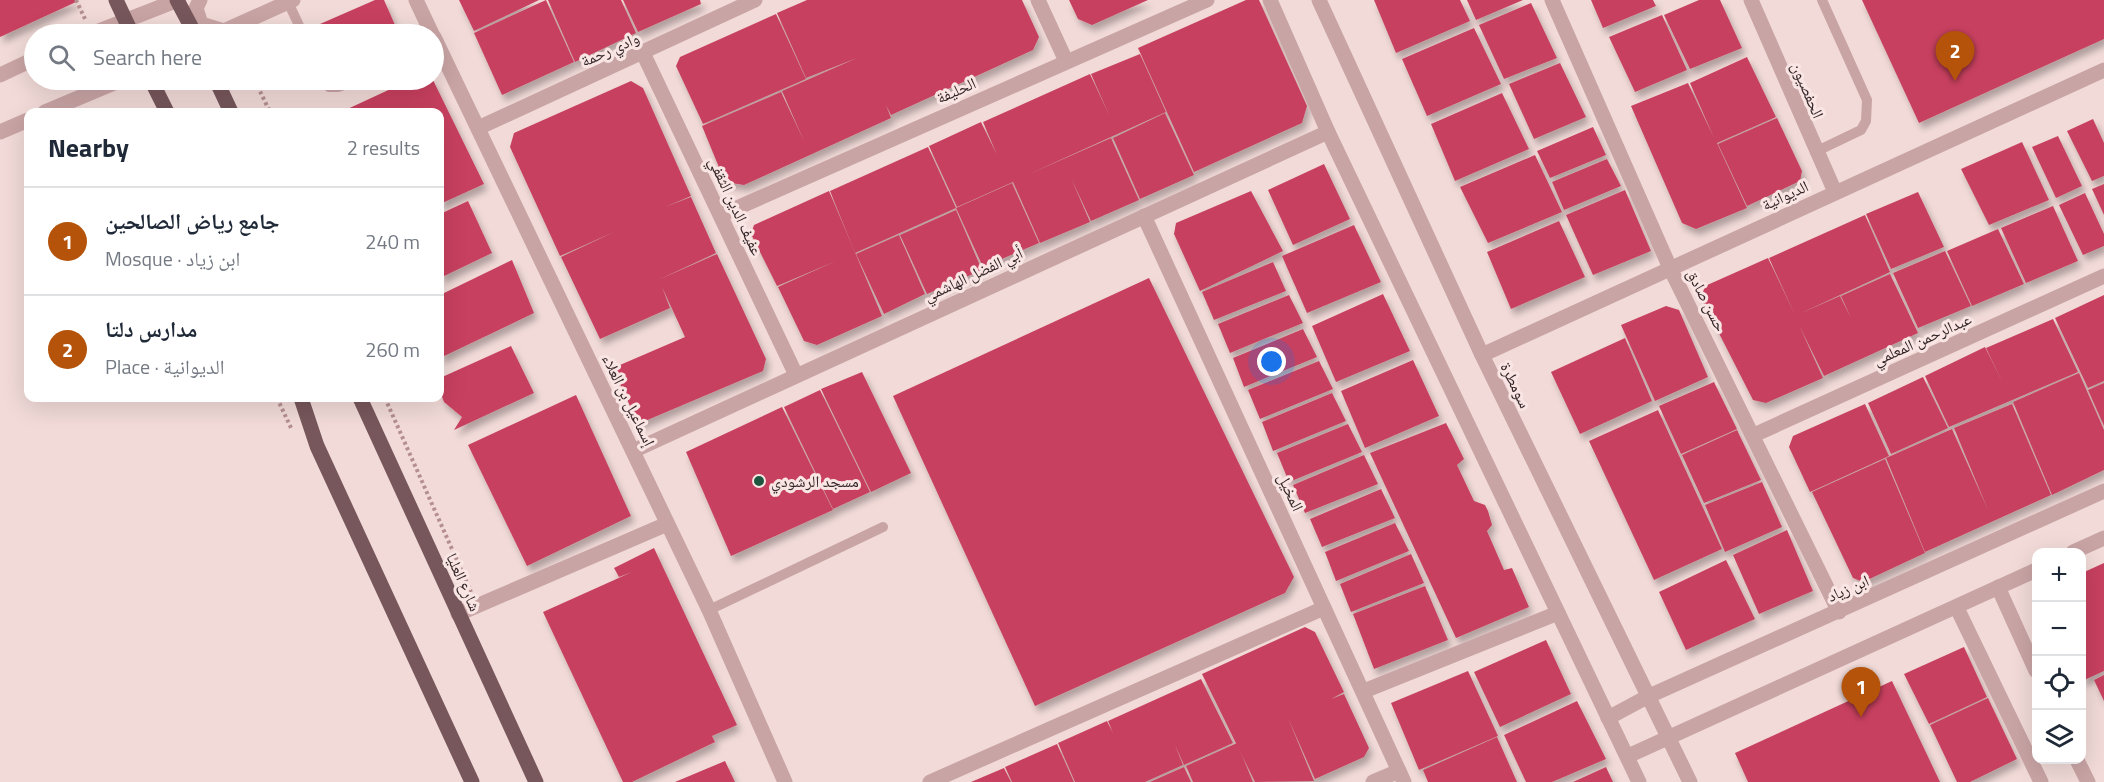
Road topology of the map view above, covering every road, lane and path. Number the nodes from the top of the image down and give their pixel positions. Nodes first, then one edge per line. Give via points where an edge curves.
1 (116, 0) edge
2 (178, 0) edge
3 (200, 0) edge
4 (416, 0) edge
5 (755, 0) edge
6 (1038, 0) edge
7 (1207, 0) edge
8 (1270, 0) edge
9 (1319, 0) edge
10 (1552, 0) edge
11 (1822, 0) edge
12 (291, 1) edge
13 (1755, 1) edge
14 (125, 19) junction
15 (114, 24) edge
16 (127, 24) edge
17 (190, 24) edge
18 (201, 24) edge
19 (240, 24) edge
20 (299, 24) edge
21 (427, 24) edge
22 (644, 53) junction
23 (444, 59) edge
24 (1066, 61) junction
25 (24, 64) edge
26 (2104, 69) edge
27 (0, 75) edge
28 (97, 90) edge
29 (156, 90) edge
30 (221, 90) edge
31 (259, 90) edge
32 (54, 108) edge
33 (165, 108) edge
34 (229, 108) edge
35 (268, 108) edge
36 (24, 122) edge
37 (478, 128) junction
38 (0, 132) edge
39 (1328, 132) junction
40 (1815, 152) junction
41 (1834, 192) junction
42 (721, 215) junction
43 (1144, 216) junction
44 (1670, 268) junction
45 (2104, 276) edge
46 (1482, 355) junction
47 (796, 375) junction
48 (302, 402) edge
49 (362, 402) edge
50 (387, 402) edge
51 (1754, 435) junction
52 (633, 451) junction
53 (2104, 491) edge
54 (667, 524) junction
55 (883, 527) dead end
56 (2104, 538) edge
57 (2082, 548) edge
58 (2032, 572) edge
59 (1998, 587) junction
60 (477, 606) junction
61 (1324, 608) junction
62 (1957, 608) junction
63 (709, 610) junction
64 (1839, 612) junction
65 (1558, 613) junction
66 (458, 614) junction
67 (2032, 660) edge
68 (1364, 691) junction
69 (1647, 697) junction
70 (1608, 718) junction
71 (1668, 738) junction
72 (1628, 756) junction
73 (2079, 764) edge
74 (1402, 776) edge
75 (2039, 781) edge
76 (472, 782) edge
77 (536, 782) edge
78 (786, 782) edge
79 (930, 782) edge
80 (1373, 782) edge
81 (1639, 782) edge
82 (1690, 782) edge
83 (2088, 782) edge

1 - 14 main road
2 - 14 street
2 - 17 main road
3 - 18 street via 196,8
4 - 21 street, إسماعيل بن العلاء
5 - 22 street, وادي رحمة
6 - 24 street
7 - 24 street, الحليفة
8 - 39 street
9 - 46 street, سومطرة
10 - 44 street, حسن صادق
11 - 40 lane via 1868,110 1861,130
12 - 19 street
12 - 20 lane
13 - 40 street, الحفصيون
14 - 15 street
14 - 16 main road
22 - 37 street, وادي رحمة
22 - 42 street, عفيف الدين الثقفي
23 - 37 street, إسماعيل بن العلاء
24 - 42 street, الحليفة
25 - 27 street
26 - 41 street, الديوانية
28 - 32 street
29 - 33 main road
30 - 34 main road
31 - 35 path
36 - 38 street
37 - 52 street, إسماعيل بن العلاء
39 - 43 street, أبي الفضل الهاشمي
39 - 65 street
40 - 41 street, الحفصيون
41 - 44 street, الديوانية
42 - 47 street, عفيف الدين الثقفي
43 - 47 street, أبي الفضل الهاشمي
43 - 61 street, المخيل
44 - 46 street, الديوانية
44 - 51 street, حسن صادق
45 - 51 street, عبدالرحمن المعلمي
46 - 69 street, سومطرة
47 - 52 street, أبي الفضل الهاشمي
48 - 76 main road via 317,446
49 - 66 main road, شارع العليا
50 - 60 path
51 - 64 street, حسن صادق
52 - 54 street, إسماعيل بن العلاء
53 - 64 street, ابن زياد
54 - 60 street
54 - 63 street, إسماعيل بن العلاء
55 - 63 lane
56 - 57 street
58 - 59 street
59 - 62 street
59 - 67 street
60 - 66 street
61 - 68 street, المخيل
61 - 79 street
62 - 71 street
62 - 75 street
63 - 78 street, إسماعيل بن العلاء
64 - 69 street, ابن زياد
65 - 68 street
65 - 70 street
66 - 77 main road, شارع العليا
68 - 74 street, المخيل
69 - 70 street, ابن زياد
69 - 71 street, سومطرة
70 - 72 street
71 - 72 street
71 - 82 street, سومطرة
72 - 81 street
73 - 83 street
74 - 80 street

